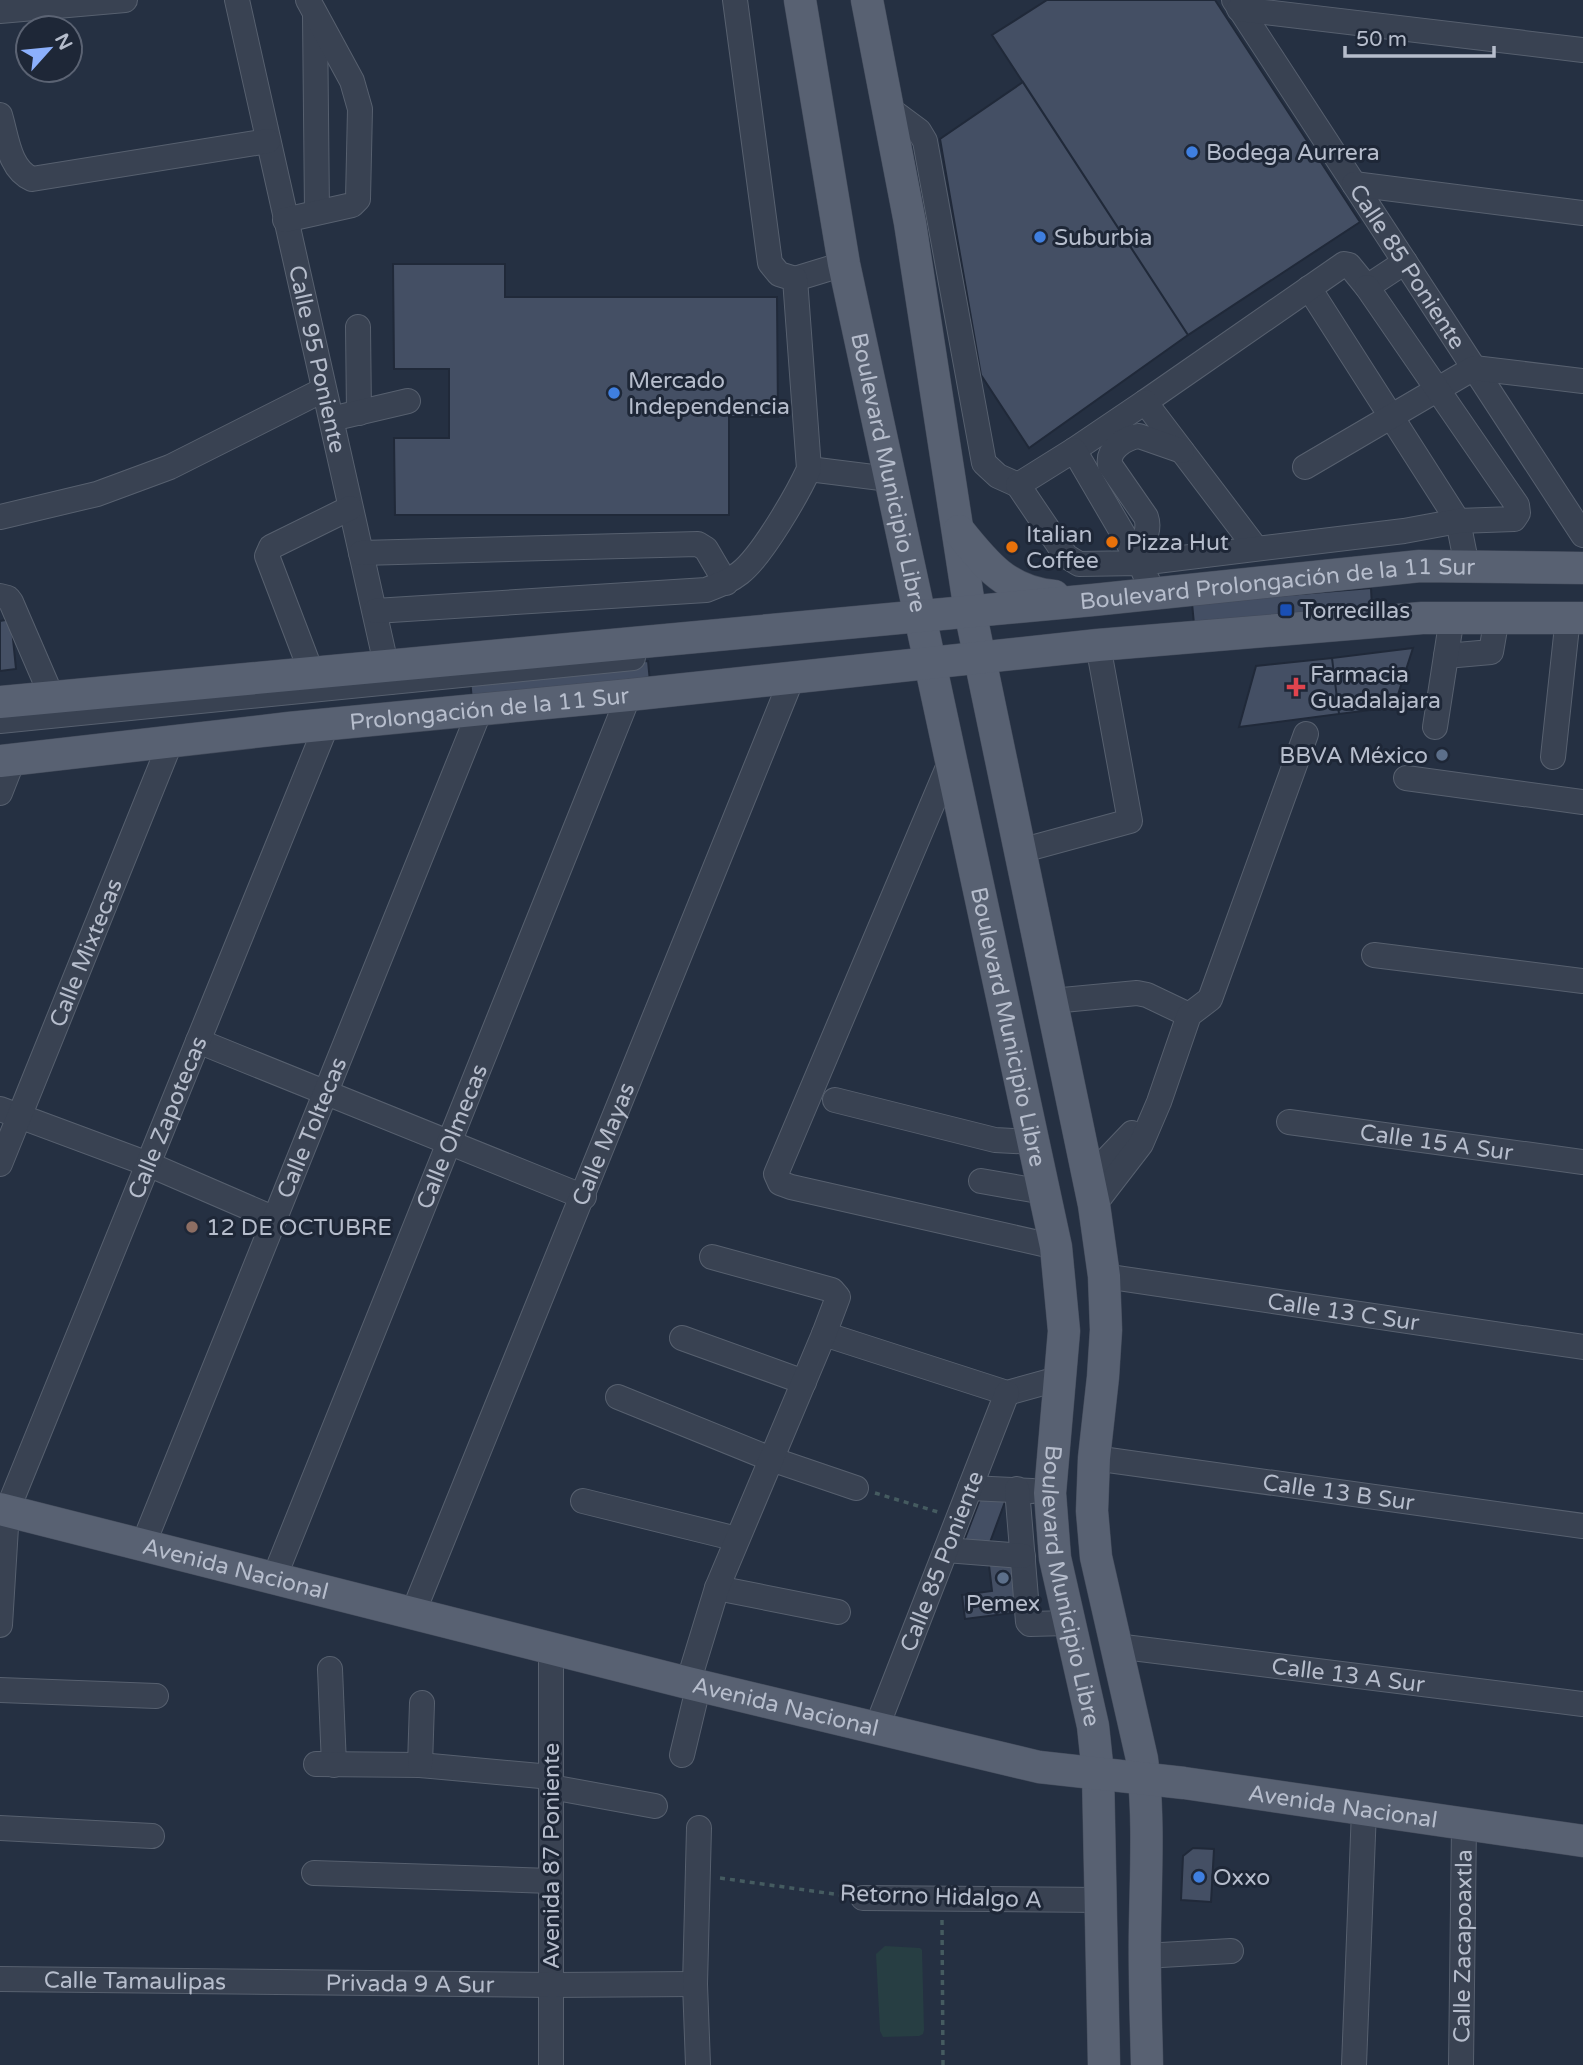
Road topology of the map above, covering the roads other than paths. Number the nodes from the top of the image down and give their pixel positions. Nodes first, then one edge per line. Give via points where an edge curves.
1 (125, 0) edge
2 (237, 0) edge
3 (735, 0) edge
4 (800, 0) edge
5 (867, 0) edge
6 (1237, 4) edge
7 (312, 6) edge
8 (0, 12) edge
9 (1583, 50) edge
10 (0, 115) edge
11 (268, 141) junction
12 (1354, 184) junction
13 (317, 212) junction
14 (1583, 213) edge
15 (285, 220) junction
16 (924, 221) junction
17 (1405, 262) junction
18 (844, 264) junction
19 (795, 279) junction
20 (1367, 287) junction
21 (1309, 288) junction
22 (358, 327) dead end
23 (1474, 369) junction
24 (1583, 381) edge
25 (323, 390) junction
26 (1437, 390) junction
27 (408, 401) dead end
28 (1145, 402) junction
29 (359, 413) junction
30 (1391, 417) junction
31 (330, 419) junction
32 (1074, 450) junction
33 (1182, 451) junction
34 (1305, 467) dead end
35 (809, 469) junction
36 (889, 479) junction
37 (1018, 485) junction
38 (350, 508) junction
39 (0, 517) edge
40 (1458, 522) junction
41 (957, 528) junction
42 (1583, 535) edge
43 (1255, 547) junction
44 (361, 553) junction
45 (1138, 559) junction
46 (1467, 566) junction
47 (1583, 568) edge
48 (1583, 573) edge
49 (726, 583) junction
50 (1153, 593) junction
51 (0, 596) edge
52 (1093, 600) junction
53 (374, 611) junction
54 (1578, 613) edge
55 (1452, 617) junction
56 (1497, 617) junction
57 (975, 633) junction
58 (924, 639) junction
59 (1097, 645) junction
60 (1446, 656) junction
61 (312, 674) junction
62 (792, 678) junction
63 (394, 694) junction
64 (629, 695) junction
65 (52, 697) junction
66 (0, 702) edge
67 (480, 710) junction
68 (0, 721) edge
69 (327, 724) junction
70 (1435, 727) dead end
71 (1306, 734) dead end
72 (171, 741) junction
73 (4, 757) edge
74 (1553, 757) dead end
75 (951, 760) junction
76 (1406, 778) dead end
77 (0, 793) edge
78 (1583, 802) edge
79 (1020, 851) junction
80 (1374, 955) dead end
81 (1583, 981) edge
82 (1052, 1001) junction
83 (1189, 1015) junction
84 (198, 1041) junction
85 (326, 1093) junction
86 (835, 1100) dead end
87 (10, 1112) edge
88 (1289, 1122) dead end
89 (1034, 1142) junction
90 (449, 1143) junction
91 (1583, 1162) edge
92 (0, 1164) edge
93 (148, 1164) junction
94 (981, 1181) dead end
95 (1092, 1191) junction
96 (1044, 1192) junction
97 (584, 1197) junction
98 (275, 1219) junction
99 (1056, 1247) junction
100 (712, 1257) dead end
101 (1104, 1276) junction
102 (824, 1334) junction
103 (682, 1338) dead end
104 (1583, 1347) edge
105 (1061, 1378) junction
106 (804, 1382) junction
107 (1007, 1393) junction
108 (618, 1397) dead end
109 (1094, 1458) junction
110 (771, 1459) junction
111 (856, 1488) road end
112 (970, 1488) junction
113 (1017, 1489) junction
114 (1050, 1493) junction
115 (583, 1501) dead end
116 (3, 1510) edge
117 (1583, 1526) edge
118 (737, 1539) junction
119 (143, 1545) junction
120 (946, 1550) junction
121 (1023, 1556) junction
122 (1, 1564) edge
123 (274, 1578) junction
124 (717, 1588) junction
125 (838, 1612) dead end
126 (413, 1613) junction
127 (1068, 1623) junction
128 (0, 1625) edge
129 (1116, 1646) junction
130 (551, 1647) junction
131 (330, 1669) dead end
132 (693, 1684) junction
133 (0, 1690) edge
134 (156, 1696) dead end
135 (422, 1703) dead end
136 (1583, 1704) edge
137 (876, 1728) junction
138 (682, 1755) dead end
139 (420, 1765) junction
140 (1098, 1773) junction
141 (1145, 1779) junction
142 (551, 1782) junction
143 (654, 1806) dead end
144 (1364, 1810) junction
145 (1464, 1825) junction
146 (0, 1828) edge
147 (699, 1828) dead end
148 (152, 1836) dead end
149 (1583, 1841) edge
150 (314, 1873) dead end
151 (551, 1881) junction
152 (863, 1898) road end
153 (1101, 1900) junction
154 (1231, 1951) dead end
155 (1144, 1956) junction
156 (0, 1979) edge
157 (269, 1983) joint
158 (695, 1984) junction
159 (551, 1985) junction
160 (697, 2064) edge
161 (551, 2065) edge
162 (1104, 2065) edge
163 (1147, 2065) edge
164 (1354, 2065) edge
165 (1461, 2065) edge

1 - 8 street
2 - 11 street, Calle 95 Poniente
3 - 19 street via 770,263 779,274
4 - 18 main road, Boulevard Municipio Libre
5 - 16 main road, Boulevard Municipio Libre via 888,108
6 - 9 street
6 - 12 street, Calle 85 Poniente
7 - 13 street
7 - 13 street via 352,81 360,109 358,199 352,205
10 - 11 street via 15,166 32,179
11 - 15 street, Calle 95 Poniente
12 - 14 street
12 - 17 street, Calle 85 Poniente
13 - 15 street
15 - 25 street, Calle 95 Poniente
16 - 37 street via 984,463
16 - 41 main road, Boulevard Municipio Libre
17 - 20 street
17 - 23 street, Calle 85 Poniente
18 - 19 street
18 - 36 main road, Boulevard Municipio Libre
19 - 35 street
20 - 21 street via 1344,264
20 - 26 street
21 - 28 street
21 - 30 street
22 - 29 street
23 - 24 street
23 - 26 street
23 - 42 street, Calle 85 Poniente
25 - 31 street, Calle 95 Poniente
25 - 39 street via 170,467 97,494
26 - 30 street
26 - 40 street via 1517,505 1514,519
27 - 29 street
28 - 32 street
28 - 33 street
29 - 31 street
30 - 34 street
30 - 40 street
31 - 38 street, Calle 95 Poniente
32 - 37 street
32 - 45 street
33 - 43 street
33 - 45 street via 1134,436 1108,456 1146,517
35 - 36 street
35 - 49 street via 754,559
36 - 58 main road, Boulevard Municipio Libre
37 - 45 street via 1072,561
38 - 44 street, Calle 95 Poniente
38 - 61 street via 268,551
40 - 43 street
40 - 46 street
41 - 52 main road via 982,561 1019,589
41 - 57 main road, Boulevard Municipio Libre
43 - 45 street
44 - 49 street via 698,544 706,549
44 - 53 street, Calle 95 Poniente
45 - 50 street
46 - 47 main road, Boulevard Prolongación de la 11 Sur
46 - 50 main road, Boulevard Prolongación de la 11 Sur via 1420,566
48 - 57 street via 1420,572
49 - 53 street via 706,590
50 - 52 main road, Boulevard Prolongación de la 11 Sur
51 - 65 street via 11,602
52 - 57 main road, Boulevard Prolongación de la 11 Sur
53 - 63 street, Calle 95 Poniente
54 - 56 main road, Boulevard Prolongación de la 11 Sur
54 - 57 street via 1423,606
54 - 74 street
55 - 56 main road, Boulevard Prolongación de la 11 Sur
55 - 59 main road, Boulevard Prolongación de la 11 Sur
55 - 60 street
56 - 60 street via 1491,652
57 - 58 main road, Prolongación de la 11 Sur
57 - 58 main road, Prolongación de la 11 Sur
57 - 59 main road, Boulevard Prolongación de la 11 Sur
57 - 79 main road, Boulevard Municipio Libre
58 - 62 main road, Prolongación de la 11 Sur
58 - 63 main road, Prolongación de la 11 Sur
58 - 63 street
58 - 75 main road, Boulevard Municipio Libre
59 - 79 street via 1130,821
60 - 70 street
61 - 63 main road, Prolongación de la 11 Sur
61 - 65 main road, Prolongación de la 11 Sur
62 - 64 main road, Prolongación de la 11 Sur
62 - 97 street, Calle Mayas
63 - 67 main road, Prolongación de la 11 Sur
63 - 68 street
63 - 69 main road, Prolongación de la 11 Sur
63 - 73 street via 287,716
64 - 67 main road, Prolongación de la 11 Sur
64 - 90 street, Calle Olmecas
65 - 66 main road, Prolongación de la 11 Sur
67 - 85 street, Calle Toltecas
69 - 72 main road, Prolongación de la 11 Sur
69 - 84 street, Calle Zapotecas
71 - 83 street via 1210,999
72 - 73 main road, Prolongación de la 11 Sur
72 - 87 street, Calle Mixtecas
73 - 77 street
75 - 89 main road, Boulevard Municipio Libre
75 - 99 street via 776,1174 791,1187
76 - 78 street
79 - 82 main road, Boulevard Municipio Libre
80 - 81 street
82 - 83 street via 1137,993
82 - 95 main road, Boulevard Municipio Libre
83 - 95 street via 1142,1144
84 - 85 street
84 - 93 street, Calle Zapotecas
85 - 90 street
85 - 98 street, Calle Toltecas
86 - 89 street via 995,1140
87 - 92 street, Calle Mixtecas
87 - 93 street
88 - 91 street, Calle 15 A Sur
89 - 96 main road, Boulevard Municipio Libre
90 - 97 street
90 - 123 street, Calle Olmecas
93 - 98 street
93 - 116 street, Calle Zapotecas
94 - 96 street
95 - 101 main road, Boulevard Municipio Libre
96 - 99 main road, Boulevard Municipio Libre
97 - 126 street, Calle Mayas
98 - 119 street, Calle Toltecas
99 - 105 main road, Boulevard Municipio Libre via 1063,1331
100 - 102 street via 832,1290 838,1297
101 - 104 street, Calle 13 C Sur
101 - 109 main road, Boulevard Municipio Libre via 1103,1377
102 - 106 street
102 - 107 street
103 - 106 street
105 - 107 street
105 - 114 main road, Boulevard Municipio Libre
106 - 110 street
107 - 112 street, Calle 85 Poniente
108 - 110 street
109 - 117 street, Calle 13 B Sur
109 - 129 main road, Boulevard Municipio Libre via 1096,1557
110 - 111 street
110 - 118 street
112 - 113 street
112 - 120 street, Calle 85 Poniente
113 - 114 street
113 - 121 street
114 - 127 main road, Boulevard Municipio Libre via 1055,1558
115 - 118 street
116 - 119 main road, Avenida Nacional
116 - 122 street, Calle Zapotecas
118 - 124 street
119 - 123 main road, Avenida Nacional
120 - 121 street
120 - 137 street, Calle 85 Poniente
121 - 127 street via 1029,1623
122 - 128 street, Calle Zapotecas
123 - 126 main road, Avenida Nacional
124 - 125 street
124 - 132 street
126 - 130 main road, Avenida Nacional
127 - 140 main road, Boulevard Municipio Libre via 1093,1726
129 - 136 street, Calle 13 A Sur
129 - 141 main road, Boulevard Municipio Libre
130 - 132 main road, Avenida Nacional
130 - 142 street, Avenida 87 Poniente
131 - 139 street via 325,1765
132 - 137 main road, Avenida Nacional
132 - 138 street
133 - 134 street
135 - 139 street
137 - 140 main road, Avenida Nacional via 1039,1767
139 - 142 street
140 - 141 main road, Avenida Nacional
140 - 153 main road, Boulevard Municipio Libre
141 - 144 main road, Avenida Nacional
141 - 155 main road, Boulevard Municipio Libre
142 - 143 street
142 - 151 street, Avenida 87 Poniente
144 - 145 main road, Avenida Nacional
144 - 164 street
145 - 149 main road, Avenida Nacional
145 - 165 street, Calle Zacapoaxtla
146 - 148 street
147 - 158 street
150 - 151 street
151 - 159 street, Avenida 87 Poniente
152 - 153 street, Retorno Hidalgo A
153 - 162 main road, Boulevard Municipio Libre
154 - 155 street
155 - 163 main road, Boulevard Municipio Libre
156 - 157 street, Calle Tamaulipas
157 - 159 street, Privada 9 A Sur
158 - 159 street, Privada 9 A Sur
158 - 160 street
159 - 161 street, Avenida 87 Poniente

